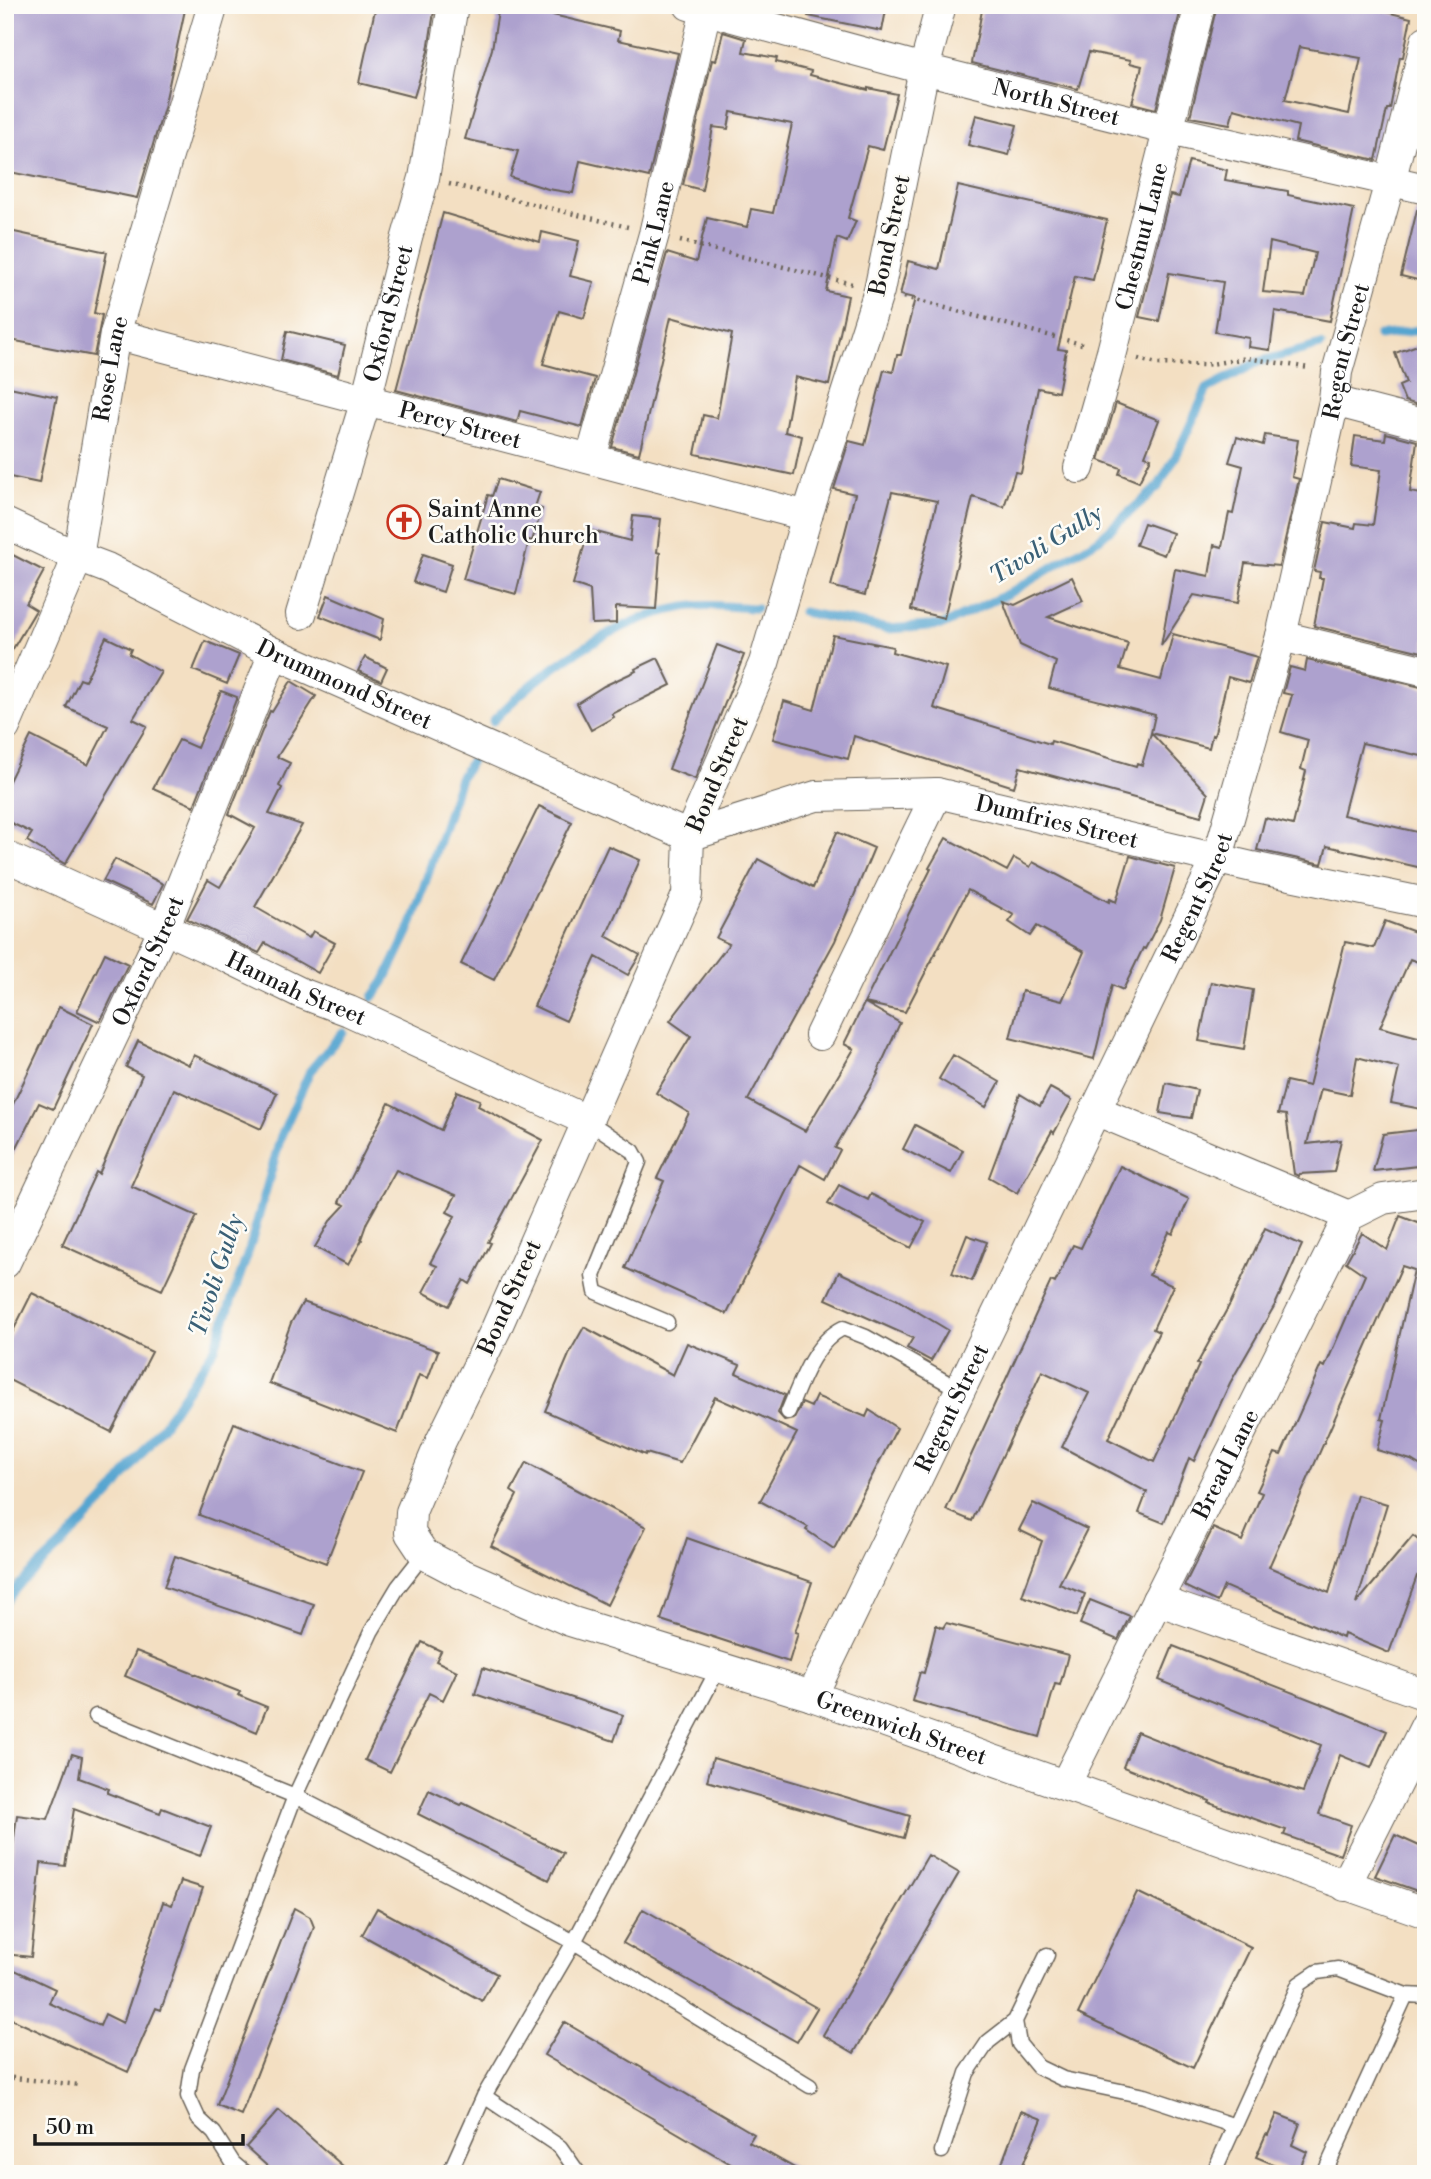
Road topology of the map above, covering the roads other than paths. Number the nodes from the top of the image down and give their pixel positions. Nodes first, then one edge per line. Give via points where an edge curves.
1 (213, 5) edge
2 (453, 5) edge
3 (941, 5) edge
4 (1200, 5) edge
5 (701, 7) edge
6 (1426, 41) edge
7 (924, 69) junction
8 (1168, 130) junction
9 (1390, 182) junction
10 (1426, 189) edge
11 (115, 334) junction
12 (366, 400) junction
13 (1334, 401) junction
14 (1426, 425) edge
15 (591, 458) junction
16 (1079, 468) dead end
17 (807, 516) junction
18 (5, 523) edge
19 (78, 557) junction
20 (300, 614) dead end
21 (1281, 636) junction
22 (274, 653) junction
23 (1426, 671) edge
24 (5, 727) edge
25 (937, 793) junction
26 (689, 836) junction
27 (5, 856) edge
28 (1218, 858) junction
29 (1426, 903) edge
30 (164, 929) junction
31 (820, 1035) dead end
32 (1095, 1111) junction
33 (588, 1121) junction
34 (1426, 1193) edge
35 (1349, 1216) junction
36 (5, 1263) edge
37 (667, 1322) dead end
38 (960, 1390) junction
39 (788, 1412) dead end
40 (424, 1554) junction
41 (1157, 1600) junction
42 (719, 1667) junction
43 (1426, 1695) edge
44 (812, 1696) junction
45 (96, 1716) dead end
46 (1426, 1725) edge
47 (1065, 1785) junction
48 (295, 1796) junction
49 (1345, 1886) junction
50 (1426, 1913) edge
51 (574, 1942) junction
52 (1047, 1955) dead end
53 (1406, 1995) junction
54 (1426, 1996) edge
55 (1015, 2021) junction
56 (810, 2086) dead end
57 (484, 2096) junction
58 (1235, 2126) junction
59 (942, 2151) dead end
60 (246, 2174) edge
61 (449, 2174) edge
62 (579, 2174) edge
63 (1213, 2174) edge
64 (1324, 2174) edge

1 - 11 street, Rose Lane
2 - 12 street, Oxford Street via 424,178
3 - 7 street, Bond Street
4 - 8 street, Chestnut Lane
5 - 7 street, North Street
5 - 15 street, Pink Lane via 654,234
6 - 9 street, Regent Street
7 - 8 street, North Street
7 - 17 street, Bond Street via 879,291
8 - 9 street, North Street
8 - 16 street, Chestnut Lane
9 - 10 street, North Street
9 - 13 street, Regent Street via 1337,372
11 - 12 street, Percy Street
11 - 19 street, Rose Lane
12 - 15 street, Percy Street
12 - 20 street, Oxford Street
13 - 14 street
13 - 21 street, Regent Street
15 - 17 street, Percy Street
17 - 26 street, Bond Street via 764,663
18 - 19 street, Drummond Street
19 - 22 street, Drummond Street
19 - 24 street, Rose Lane
21 - 23 street
21 - 28 street, Regent Street
22 - 26 street, Drummond Street
22 - 30 street, Oxford Street
25 - 26 street, Dumfries Street via 816,796
25 - 28 street, Dumfries Street
25 - 31 street
26 - 33 street, Bond Street via 687,895
27 - 30 street, Hannah Street
28 - 29 street, Dumfries Street
28 - 32 street, Regent Street
30 - 33 street, Hannah Street
30 - 36 street, Oxford Street
32 - 35 street
32 - 38 street, Regent Street
33 - 37 lane via 633,1151 639,1162 593,1276 596,1292
33 - 40 street, Bond Street via 411,1512 410,1534
34 - 35 street via 1383,1199
35 - 41 street, Bread Lane
38 - 39 lane via 843,1328 831,1334 809,1364
38 - 44 street, Regent Street
40 - 42 street, Greenwich Street via 570,1620
40 - 48 lane via 371,1632
41 - 43 street
41 - 47 street, Bread Lane
42 - 44 street, Greenwich Street
42 - 51 lane
44 - 47 street, Greenwich Street
45 - 48 lane
46 - 49 street
47 - 49 street, Greenwich Street
48 - 51 lane
48 - 60 lane via 192,2068 188,2096 198,2118
49 - 50 street, Greenwich Street
51 - 56 lane
51 - 57 lane
52 - 55 lane
53 - 54 lane
53 - 58 lane via 1338,1969 1317,1972 1299,1984
53 - 64 lane
55 - 58 lane via 1019,2044 1038,2067 1063,2079 1144,2096
55 - 59 lane via 988,2042 967,2073
57 - 61 lane
57 - 62 lane via 560,2147
58 - 63 lane

